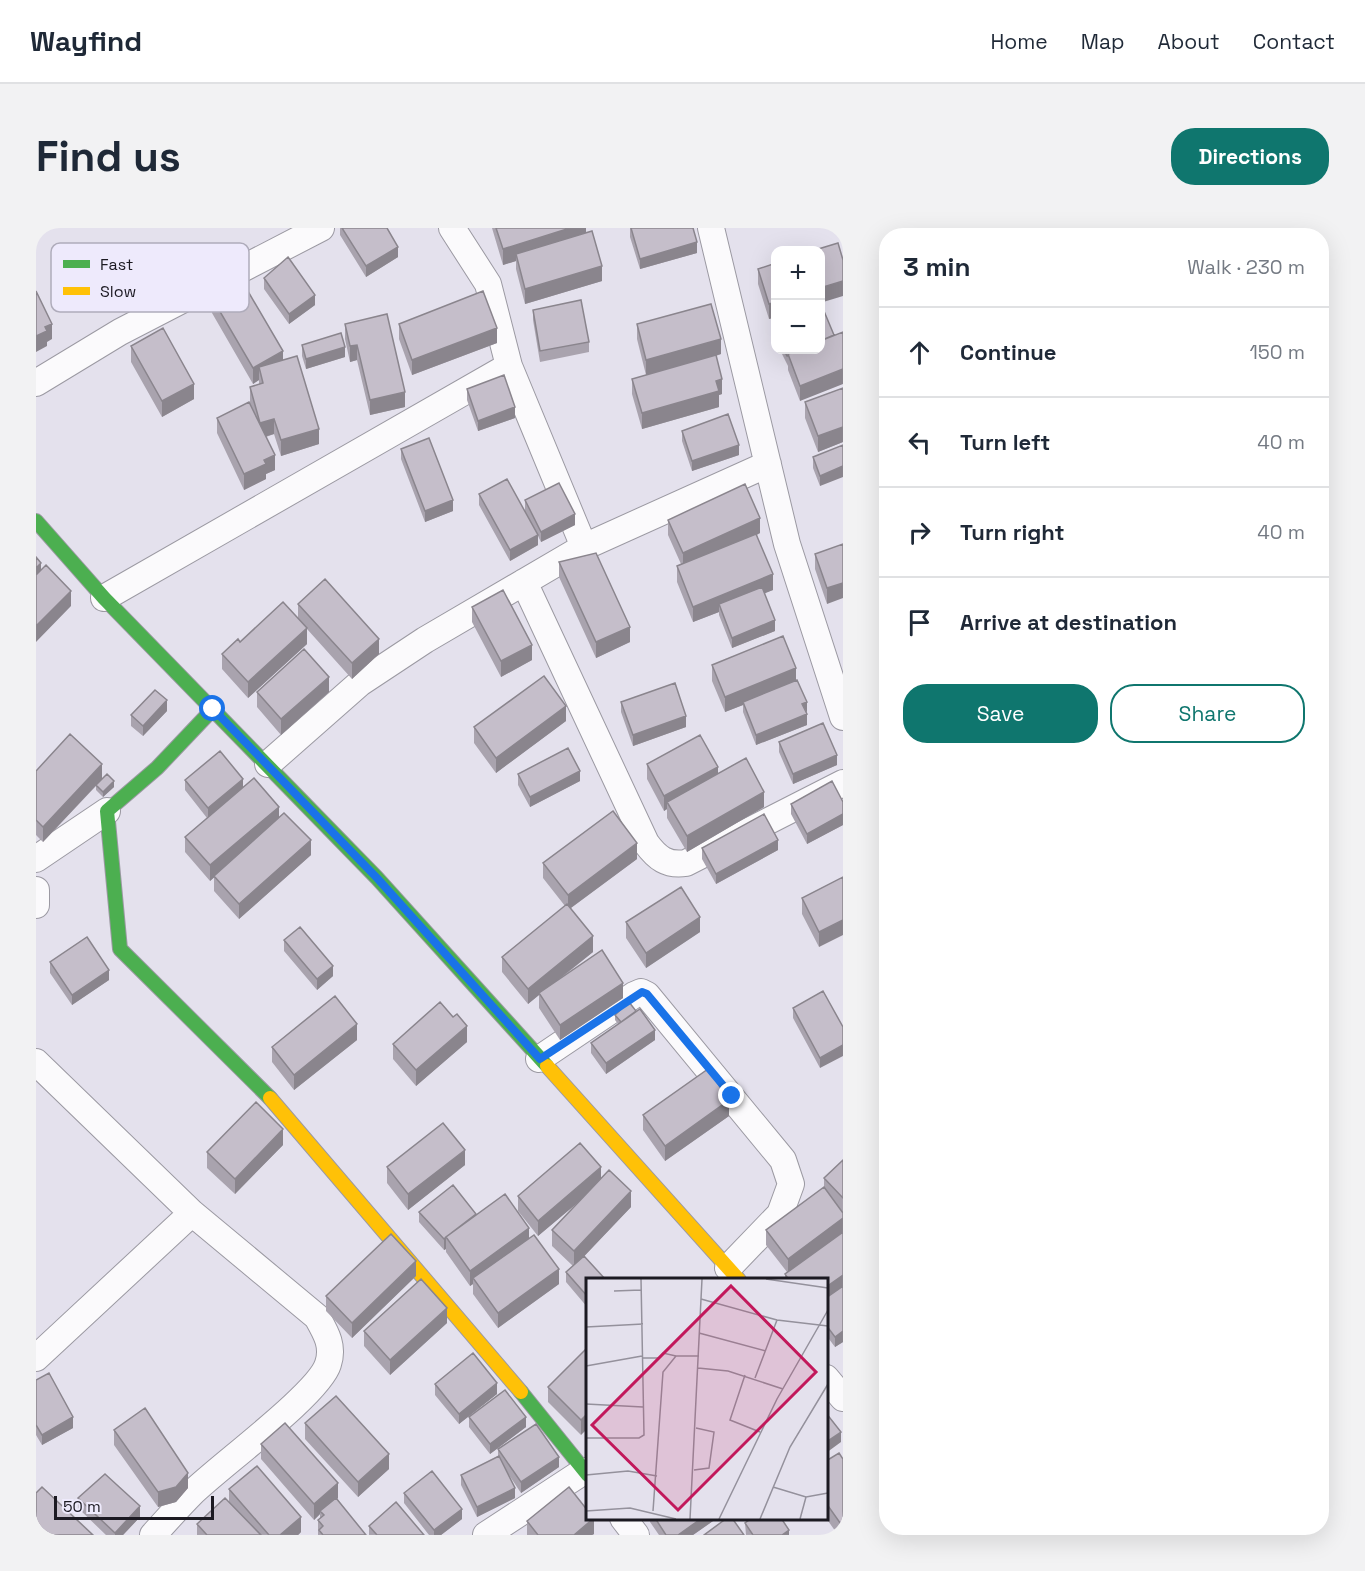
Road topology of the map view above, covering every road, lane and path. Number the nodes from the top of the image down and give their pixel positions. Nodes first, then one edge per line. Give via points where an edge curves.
1 (321, 228) edge
2 (452, 228) edge
3 (711, 228) edge
4 (249, 265) edge
5 (159, 312) edge
6 (509, 366) junction
7 (36, 383) edge
8 (768, 464) junction
9 (36, 521) edge
10 (584, 547) junction
11 (524, 582) junction
12 (104, 598) junction
13 (213, 709) junction
14 (843, 717) edge
15 (268, 764) junction
16 (843, 783) edge
17 (107, 811) junction
18 (36, 859) edge
19 (36, 890) edge
20 (36, 905) edge
21 (540, 1059) junction
22 (36, 1062) edge
23 (192, 1213) junction
24 (734, 1274) edge
25 (36, 1358) edge
26 (828, 1380) edge
27 (843, 1398) edge
28 (586, 1473) edge
29 (624, 1520) edge
30 (153, 1535) edge
31 (486, 1535) edge
32 (636, 1535) edge

1 - 4 street
2 - 6 street via 488,284
3 - 8 street
5 - 7 street
6 - 10 street
6 - 12 street
8 - 10 street
8 - 14 street via 787,544
9 - 12 street
10 - 11 street
11 - 15 street via 360,683
11 - 16 street via 646,843 664,862 686,863
12 - 13 street
13 - 15 street
13 - 17 street via 157,768
15 - 21 street
17 - 18 street
17 - 28 street via 120,949 271,1099 499,1365
19 - 20 street
21 - 24 street
21 - 24 street via 634,995 647,994 783,1160 791,1184 780,1214
22 - 23 street
23 - 25 street
23 - 30 street via 316,1317 329,1338 331,1353 323,1376 191,1494
26 - 27 street
28 - 31 street
29 - 32 street

